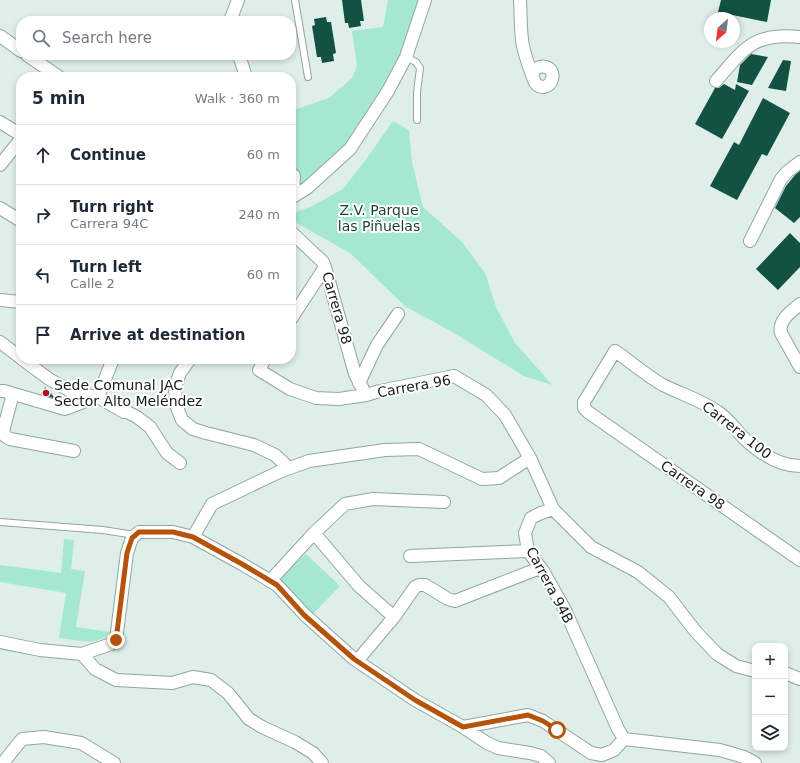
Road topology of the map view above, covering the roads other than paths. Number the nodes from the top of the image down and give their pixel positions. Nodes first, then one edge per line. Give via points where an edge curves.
1 (238, 0) edge
2 (295, 0) edge
3 (425, 0) edge
4 (520, 0) edge
5 (232, 16) edge
6 (0, 36) edge
7 (800, 37) edge
8 (16, 47) edge
9 (406, 57) junction
10 (34, 60) edge
11 (241, 60) edge
12 (52, 72) edge
13 (244, 72) edge
14 (532, 75) dead end
15 (308, 77) dead end
16 (716, 81) dead end
17 (417, 120) dead end
18 (0, 122) edge
19 (16, 132) edge
20 (16, 145) edge
21 (800, 162) edge
22 (0, 165) edge
23 (296, 177) edge
24 (312, 183) junction
25 (296, 195) edge
26 (0, 208) edge
27 (16, 218) edge
28 (296, 237) edge
29 (750, 241) dead end
30 (325, 267) junction
31 (0, 300) edge
32 (16, 302) edge
33 (800, 304) edge
34 (296, 311) edge
35 (398, 314) dead end
36 (0, 342) edge
37 (615, 351) joint
38 (16, 354) edge
39 (30, 364) edge
40 (111, 364) edge
41 (186, 364) edge
42 (263, 364) edge
43 (800, 367) edge
44 (359, 383) junction
45 (0, 391) edge
46 (13, 394) junction
47 (366, 395) junction
48 (98, 397) junction
49 (74, 452) dead end
50 (530, 458) junction
51 (180, 463) dead end
52 (800, 466) edge
53 (289, 468) junction
54 (444, 502) dead end
55 (553, 509) junction
56 (0, 522) edge
57 (314, 533) junction
58 (134, 537) junction
59 (193, 537) junction
60 (528, 551) junction
61 (410, 556) dead end
62 (800, 560) edge
63 (540, 568) junction
64 (270, 581) junction
65 (394, 617) junction
66 (0, 642) edge
67 (82, 654) junction
68 (357, 661) junction
69 (752, 670) edge
70 (788, 674) edge
71 (800, 679) edge
72 (463, 727) junction
73 (624, 739) junction
74 (3, 763) edge
75 (114, 763) edge
76 (322, 763) edge
77 (549, 763) edge
78 (755, 763) edge

1 - 5 street
2 - 15 lane
3 - 9 street
4 - 14 street via 523,44
6 - 8 street
7 - 16 street via 772,37 753,43
9 - 17 lane via 416,62 420,68
9 - 24 street via 388,91 350,149
10 - 12 street
11 - 13 street
18 - 19 street
20 - 22 street
21 - 29 street via 781,179
23 - 24 street
24 - 25 street
26 - 27 street
28 - 30 street, Carrera 98 via 323,262
30 - 34 street
30 - 44 street, Carrera 98
31 - 32 street
33 - 43 street via 780,325
35 - 44 street via 377,345
36 - 38 street
37 - 52 street, Carrera 100 via 660,382 718,412 759,450 782,463
37 - 62 street, Carrera 98 via 585,399 586,410
39 - 48 street via 74,394
40 - 48 street
41 - 53 street via 175,387 176,405 182,420 193,429 254,444 275,455
42 - 47 street, Carrera 96 via 259,370 290,389 316,398 339,399
44 - 47 street, Carrera 98
45 - 46 street
46 - 48 street via 66,409
46 - 49 street via 3,431 5,436
47 - 50 street, Carrera 96 via 454,376 486,395 505,415
48 - 51 street via 150,427 167,453
50 - 53 street via 499,478 482,479 419,449 377,451 309,461
50 - 55 street, Carrera 96
53 - 59 street via 212,504
54 - 57 street via 373,499 346,504
55 - 60 street, Carrera 94B via 531,518 525,533
55 - 69 street via 591,547 638,572 669,597 717,654 736,666
56 - 58 lane via 103,530
57 - 64 street
57 - 65 street via 359,586
58 - 59 street via 139,532 173,532
58 - 67 street via 127,553 116,640
59 - 64 street
60 - 61 street
60 - 63 street, Carrera 94B
63 - 65 street via 456,601 425,585 419,585
63 - 73 street, Carrera 94B via 565,610
64 - 68 street via 277,585 304,615
65 - 68 street
66 - 67 street via 40,650
67 - 76 street via 96,669 116,680 172,683 193,677 211,680 228,693 250,719 262,728 295,742 313,753
68 - 72 street via 415,700
70 - 71 street
72 - 73 street via 528,715 543,721 591,753 602,755 614,750
72 - 77 street via 498,748 541,756
73 - 78 street via 720,750
74 - 75 street via 22,739 44,737 81,743

